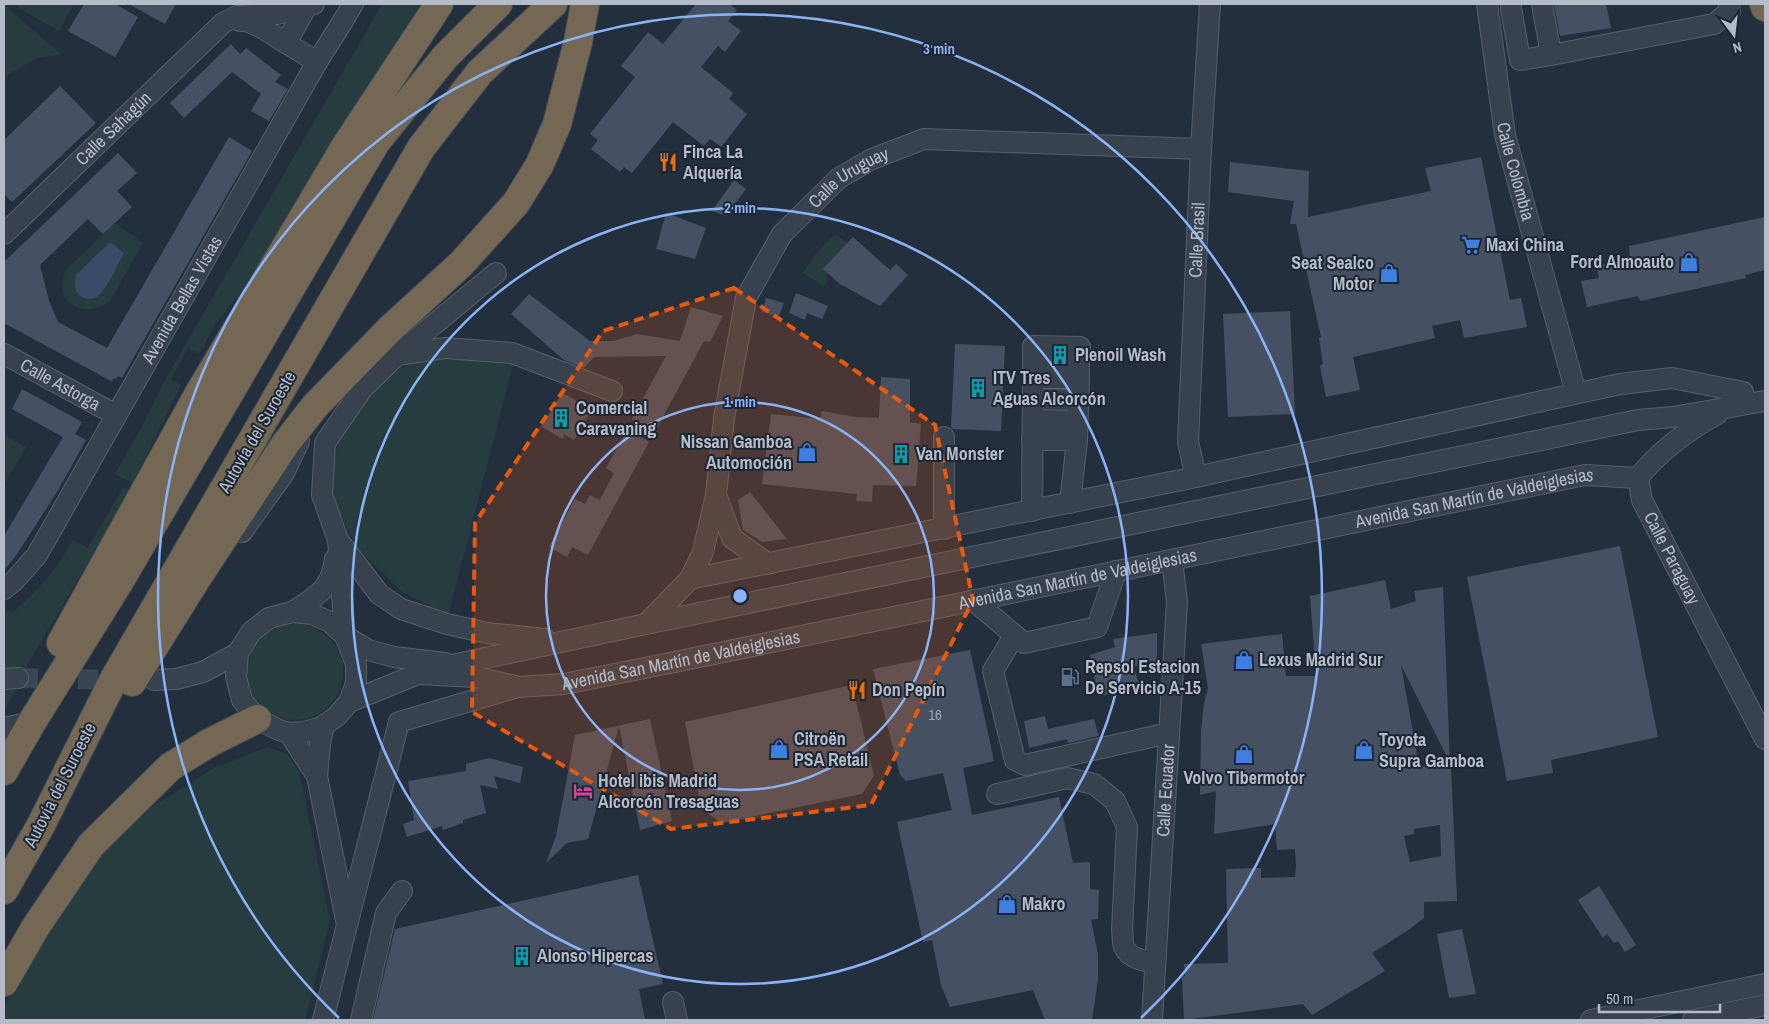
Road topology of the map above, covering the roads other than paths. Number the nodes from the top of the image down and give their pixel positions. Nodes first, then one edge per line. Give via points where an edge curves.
1 (353, 4) edge
2 (439, 4) edge
3 (498, 4) edge
4 (553, 4) edge
5 (585, 4) edge
6 (1210, 4) edge
7 (1487, 4) edge
8 (1542, 4) edge
9 (1729, 4) edge
10 (1764, 4) edge
11 (309, 5) edge
12 (1765, 7) edge
13 (1511, 8) dead end
14 (223, 24) junction
15 (286, 43) junction
16 (1551, 55) junction
17 (317, 62) junction
18 (1201, 149) junction
19 (4, 234) edge
20 (496, 273) dead end
21 (4, 354) edge
22 (397, 355) junction
23 (1033, 370) junction
24 (1079, 371) junction
25 (1765, 387) edge
26 (612, 391) dead end
27 (1743, 392) junction
28 (1576, 393) junction
29 (1033, 399) junction
30 (1078, 400) junction
31 (1765, 401) edge
32 (1727, 408) junction
33 (116, 415) junction
34 (1033, 420) junction
35 (1638, 420) junction
36 (1077, 430) junction
37 (944, 437) dead end
38 (1032, 440) junction
39 (1196, 477) junction
40 (1638, 478) junction
41 (716, 495) junction
42 (1070, 503) junction
43 (1032, 511) junction
44 (944, 529) junction
45 (338, 540) junction
46 (1172, 560) junction
47 (768, 564) junction
48 (1116, 571) junction
49 (690, 579) junction
50 (4, 589) edge
51 (973, 600) junction
52 (292, 612) junction
53 (646, 624) junction
54 (345, 636) junction
55 (1014, 636) junction
56 (565, 641) junction
57 (238, 653) junction
58 (457, 664) junction
59 (418, 674) junction
60 (154, 680) dead end
61 (518, 687) junction
62 (348, 702) junction
63 (257, 719) junction
64 (32, 722) junction
65 (324, 725) junction
66 (4, 728) edge
67 (288, 733) junction
68 (1169, 733) junction
69 (1765, 739) edge
70 (4, 770) edge
71 (317, 776) junction
72 (997, 794) dead end
73 (42, 824) junction
74 (4, 890) edge
75 (402, 890) dead end
76 (347, 925) junction
77 (1156, 962) junction
78 (4, 982) edge
79 (1765, 984) edge
80 (1765, 1005) edge
81 (324, 1020) edge
82 (361, 1020) edge
83 (1152, 1020) edge
84 (1591, 1020) edge
85 (1693, 1020) edge

1 - 17 street, Avenida Bellas Vistas
2 - 64 highway via 345,147 198,395 35,691
3 - 64 highway via 445,57 376,142 121,579
4 - 73 highway, Autovía del Suroeste via 480,72 421,148 114,679
5 - 73 highway via 557,124 540,164 516,203 462,264 390,328 315,406 286,443
6 - 18 street, Calle Brasil
7 - 28 street, Calle Colombia via 1505,135
8 - 16 street
9 - 16 street via 1730,11 1714,24
10 - 12 highway
11 - 14 street, Calle Sahagún via 272,15 238,16
11 - 15 street
13 - 16 street via 1520,60
14 - 15 street via 246,21
14 - 19 street, Calle Sahagún
15 - 17 street
17 - 33 street, Avenida Bellas Vistas
18 - 39 street, Calle Brasil via 1188,442
18 - 41 street, Calle Uruguay via 924,139 872,159 838,178 782,234 746,298 724,418
20 - 22 street
21 - 33 street, Calle Astorga
22 - 26 street via 445,348 512,353
22 - 45 street via 362,389 325,443 322,495
23 - 24 street
23 - 24 street via 1033,346 1040,346 1080,347
23 - 29 street
24 - 30 street
25 - 27 street
27 - 28 street via 1672,378
27 - 35 street via 1670,408
28 - 39 street
29 - 30 street
29 - 34 street
30 - 36 street
31 - 32 street
32 - 35 street
32 - 40 street via 1688,431 1658,455
33 - 50 street, Avenida Bellas Vistas via 37,554
34 - 36 street
34 - 38 street
35 - 53 street
36 - 38 street
36 - 42 street
37 - 44 street
38 - 43 street
39 - 42 street
40 - 46 street, Avenida San Martín de Valdeiglesias via 1584,475
40 - 69 street, Calle Paraguay via 1642,500
41 - 47 street, Calle Uruguay via 732,538
41 - 49 street, Calle Uruguay via 703,552
42 - 43 street
43 - 44 street
44 - 47 street
45 - 52 street via 333,573 326,587 318,596
45 - 54 street
45 - 56 street via 379,594 401,609 487,633
46 - 48 street, Avenida San Martín de Valdeiglesias
46 - 68 street, Calle Ecuador via 1177,602
47 - 49 street
48 - 51 street, Avenida San Martín de Valdeiglesias
48 - 55 street via 1097,628 1024,643
49 - 53 street
51 - 55 street
51 - 61 street, Avenida San Martín de Valdeiglesias via 564,684
52 - 54 street via 312,614 330,622
52 - 57 street via 269,618 250,632
53 - 56 street
54 - 58 street via 368,650 394,657
54 - 62 street via 356,664 356,683
55 - 68 street via 993,671 1015,760 1025,765
56 - 58 street
57 - 60 street via 202,672 176,679
57 - 63 street via 236,677 242,700
58 - 59 street
59 - 61 street, Avenida San Martín de Valdeiglesias via 475,677
59 - 62 street, Avenida San Martín de Valdeiglesias
61 - 76 street, Avenida San Martín de Valdeiglesias via 399,722
62 - 65 street
63 - 67 street
63 - 78 highway via 208,743 170,767 91,845 35,928
64 - 66 street
64 - 70 highway
65 - 67 street
65 - 71 street
67 - 71 street
68 - 77 street, Calle Ecuador
71 - 76 street
72 - 77 street via 1067,778 1094,784 1114,802 1127,827 1124,947 1144,962
73 - 74 highway, Autovía del Suroeste
75 - 82 street via 386,913
76 - 81 street
77 - 83 street, Calle Ecuador
79 - 84 street
80 - 85 street

